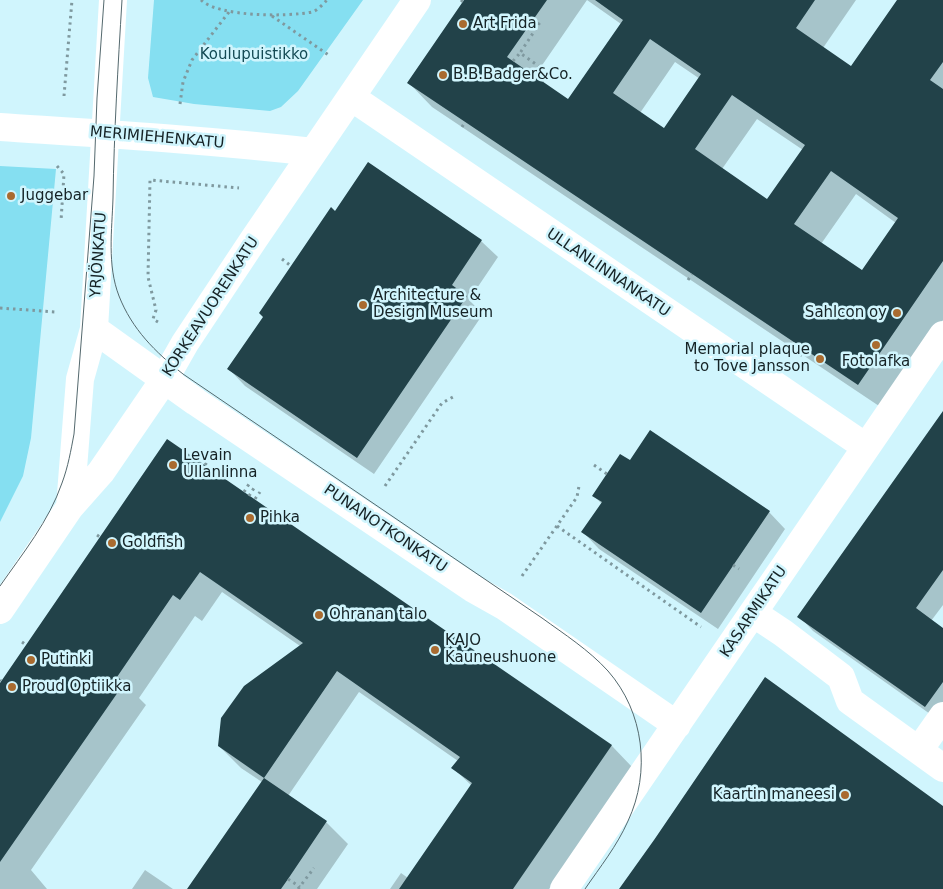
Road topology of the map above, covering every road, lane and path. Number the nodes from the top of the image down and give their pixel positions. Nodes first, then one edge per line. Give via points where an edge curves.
1 (72, 0) edge
2 (113, 0) edge
3 (201, 0) edge
4 (327, 0) edge
5 (417, 0) edge
6 (229, 12) junction
7 (272, 15) junction
8 (532, 20) dead end
9 (520, 53) junction
10 (330, 56) dead end
11 (513, 61) dead end
12 (542, 81) dead end
13 (351, 97) junction
14 (57, 102) dead end
15 (180, 109) dead end
16 (466, 122) dead end
17 (462, 127) dead end
18 (0, 128) edge
19 (106, 133) junction
20 (313, 152) junction
21 (55, 163) dead end
22 (239, 188) dead end
23 (61, 221) dead end
24 (283, 260) dead end
25 (291, 266) dead end
26 (692, 274) dead end
27 (688, 280) dead end
28 (0, 308) edge
29 (56, 312) dead end
30 (153, 319) dead end
31 (94, 329) junction
32 (943, 335) edge
33 (804, 349) dead end
34 (800, 356) dead end
35 (164, 380) junction
36 (453, 397) dead end
37 (866, 447) junction
38 (210, 458) dead end
39 (205, 465) dead end
40 (594, 465) dead end
41 (607, 474) dead end
42 (248, 484) dead end
43 (385, 486) dead end
44 (579, 486) dead end
45 (254, 488) dead end
46 (244, 492) dead end
47 (260, 492) dead end
48 (250, 496) dead end
49 (255, 499) dead end
50 (70, 507) junction
51 (557, 526) junction
52 (733, 565) dead end
53 (740, 570) dead end
54 (520, 579) dead end
55 (0, 610) edge
56 (753, 613) junction
57 (701, 628) dead end
58 (22, 642) dead end
59 (26, 645) dead end
60 (943, 716) edge
61 (677, 725) junction
62 (919, 750) junction
63 (943, 768) edge
64 (314, 868) dead end
65 (288, 879) dead end
66 (299, 888) edge
67 (564, 889) edge

1 - 14 path via 65,96
2 - 19 street, YRJÖNKATU
3 - 6 path
4 - 7 path via 314,12
5 - 13 street, KORKEAVUORENKATU
6 - 7 path
6 - 15 path via 192,60 184,82
7 - 10 path
8 - 9 path via 539,24
9 - 11 path
9 - 12 path via 548,72
13 - 20 street, KORKEAVUORENKATU
13 - 37 street, ULLANLINNANKATU
16 - 17 path
18 - 19 street, MERIMIEHENKATU
19 - 20 street, MERIMIEHENKATU
19 - 31 street, YRJÖNKATU
20 - 35 street, KORKEAVUORENKATU via 185,343
21 - 23 path via 64,174
22 - 30 path via 150,180 148,277 156,310
24 - 25 path
26 - 27 path
28 - 29 path
31 - 35 street, PUNANOTKONKATU
31 - 50 street, YRJÖNKATU via 80,379
32 - 37 street, KASARMIKATU
33 - 34 path
35 - 50 street, KORKEAVUORENKATU via 101,472
35 - 61 street, PUNANOTKONKATU
36 - 43 path via 442,403
37 - 56 street, KASARMIKATU
38 - 39 path
40 - 41 path
42 - 46 path
44 - 51 path via 577,497
45 - 48 path
47 - 49 path
50 - 55 street, KORKEAVUORENKATU
51 - 54 path
51 - 57 path
52 - 53 path
56 - 61 street, KASARMIKATU
56 - 62 street via 841,677 850,701
58 - 59 path
60 - 62 street
61 - 67 street, KASARMIKATU
62 - 63 street
64 - 66 path
65 - 66 path

